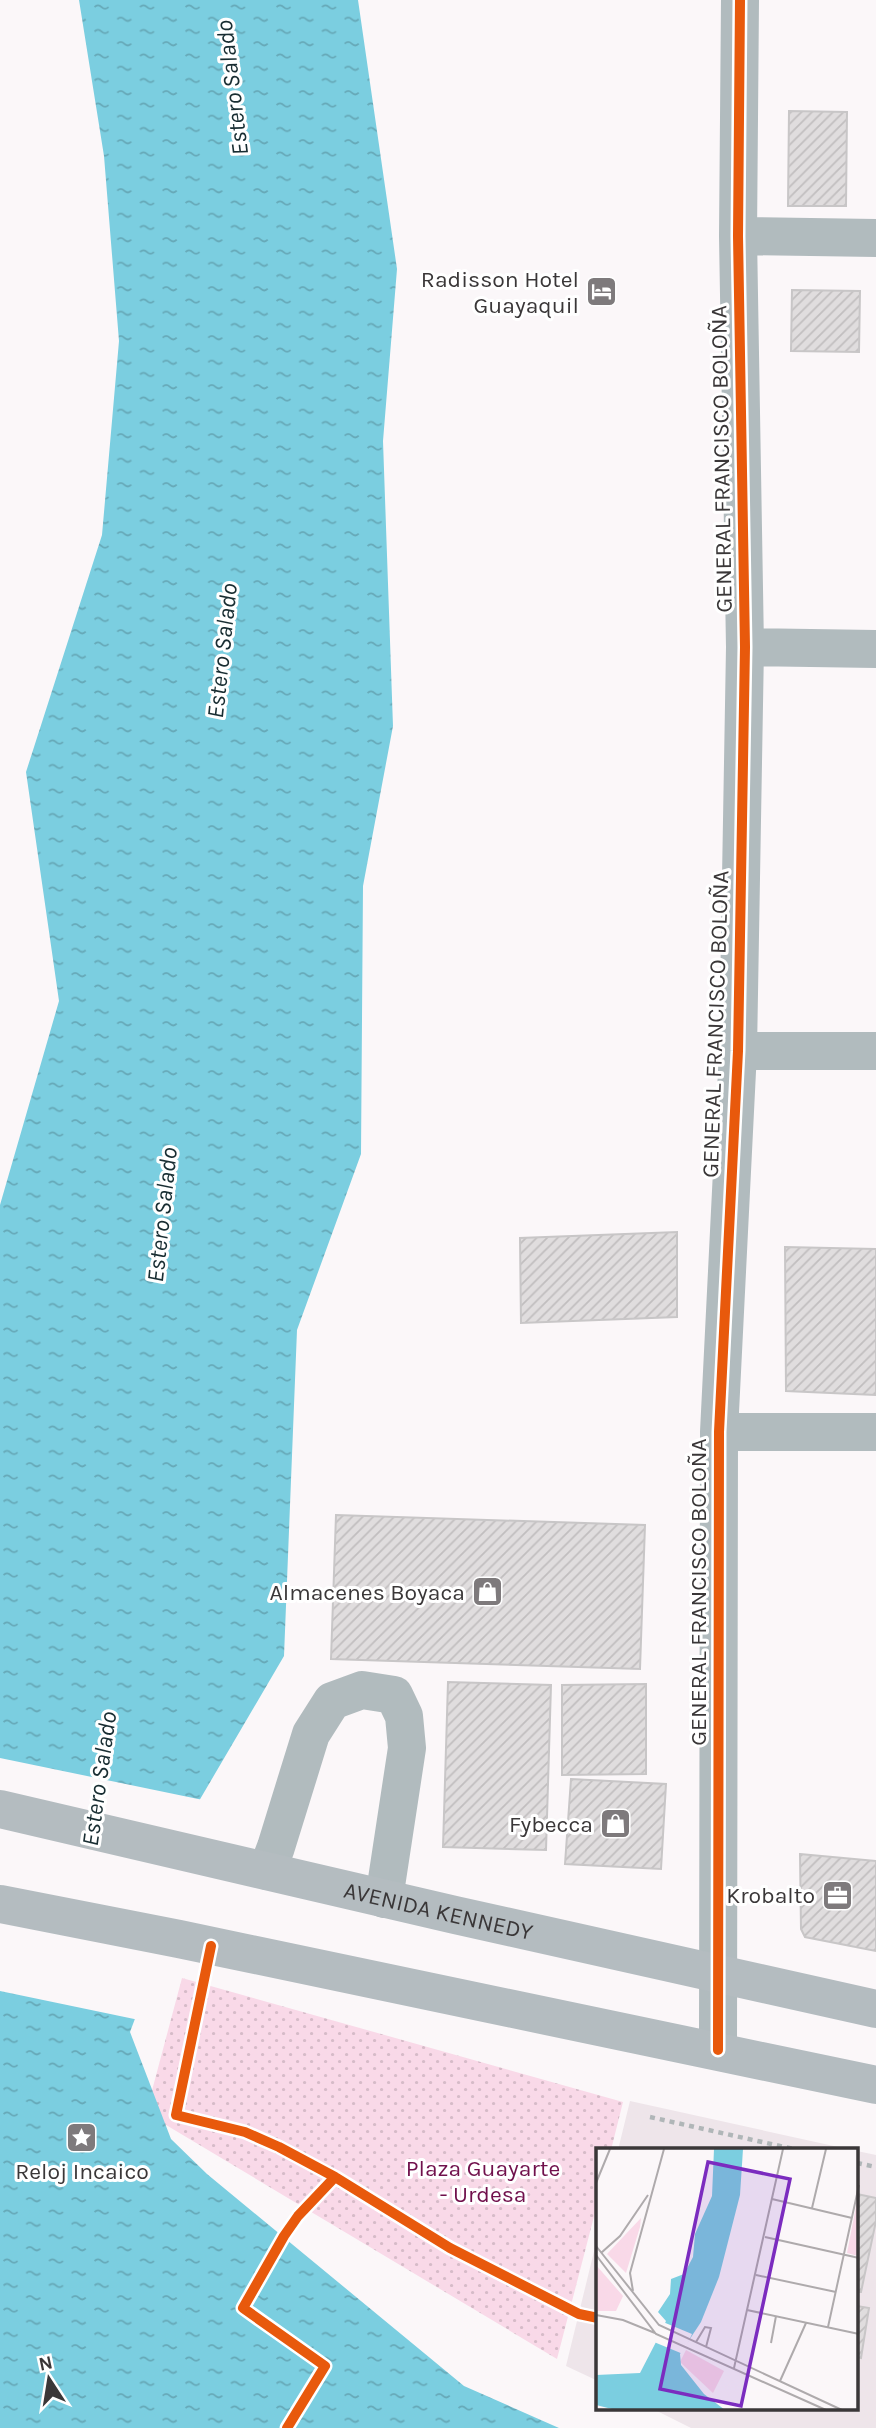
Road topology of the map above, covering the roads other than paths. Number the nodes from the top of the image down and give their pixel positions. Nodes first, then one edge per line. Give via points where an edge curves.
1 (740, 0) edge
2 (738, 236) junction
3 (876, 238) edge
4 (745, 647) junction
5 (876, 649) edge
6 (738, 1051) junction
7 (876, 1051) edge
8 (719, 1432) junction
9 (876, 1432) edge
10 (0, 1809) edge
11 (267, 1871) junction
12 (384, 1899) junction
13 (0, 1904) edge
14 (719, 1974) junction
15 (876, 2009) edge
16 (718, 2050) junction
17 (876, 2085) edge

1 - 2 street, GENERAL FRANCISCO BOLOÑA
2 - 3 street
2 - 4 street, GENERAL FRANCISCO BOLOÑA
4 - 5 street
4 - 6 street, GENERAL FRANCISCO BOLOÑA
6 - 7 street
6 - 8 street, GENERAL FRANCISCO BOLOÑA
8 - 9 street
8 - 14 street, GENERAL FRANCISCO BOLOÑA
10 - 11 main road, AVENIDA KENNEDY
11 - 12 main road, AVENIDA KENNEDY
11 - 12 street via 311,1734 332,1701 362,1690 394,1695 404,1716 407,1748
12 - 14 main road, AVENIDA KENNEDY
13 - 16 main road
14 - 15 main road, AVENIDA KENNEDY
14 - 16 street, GENERAL FRANCISCO BOLOÑA
16 - 17 main road

